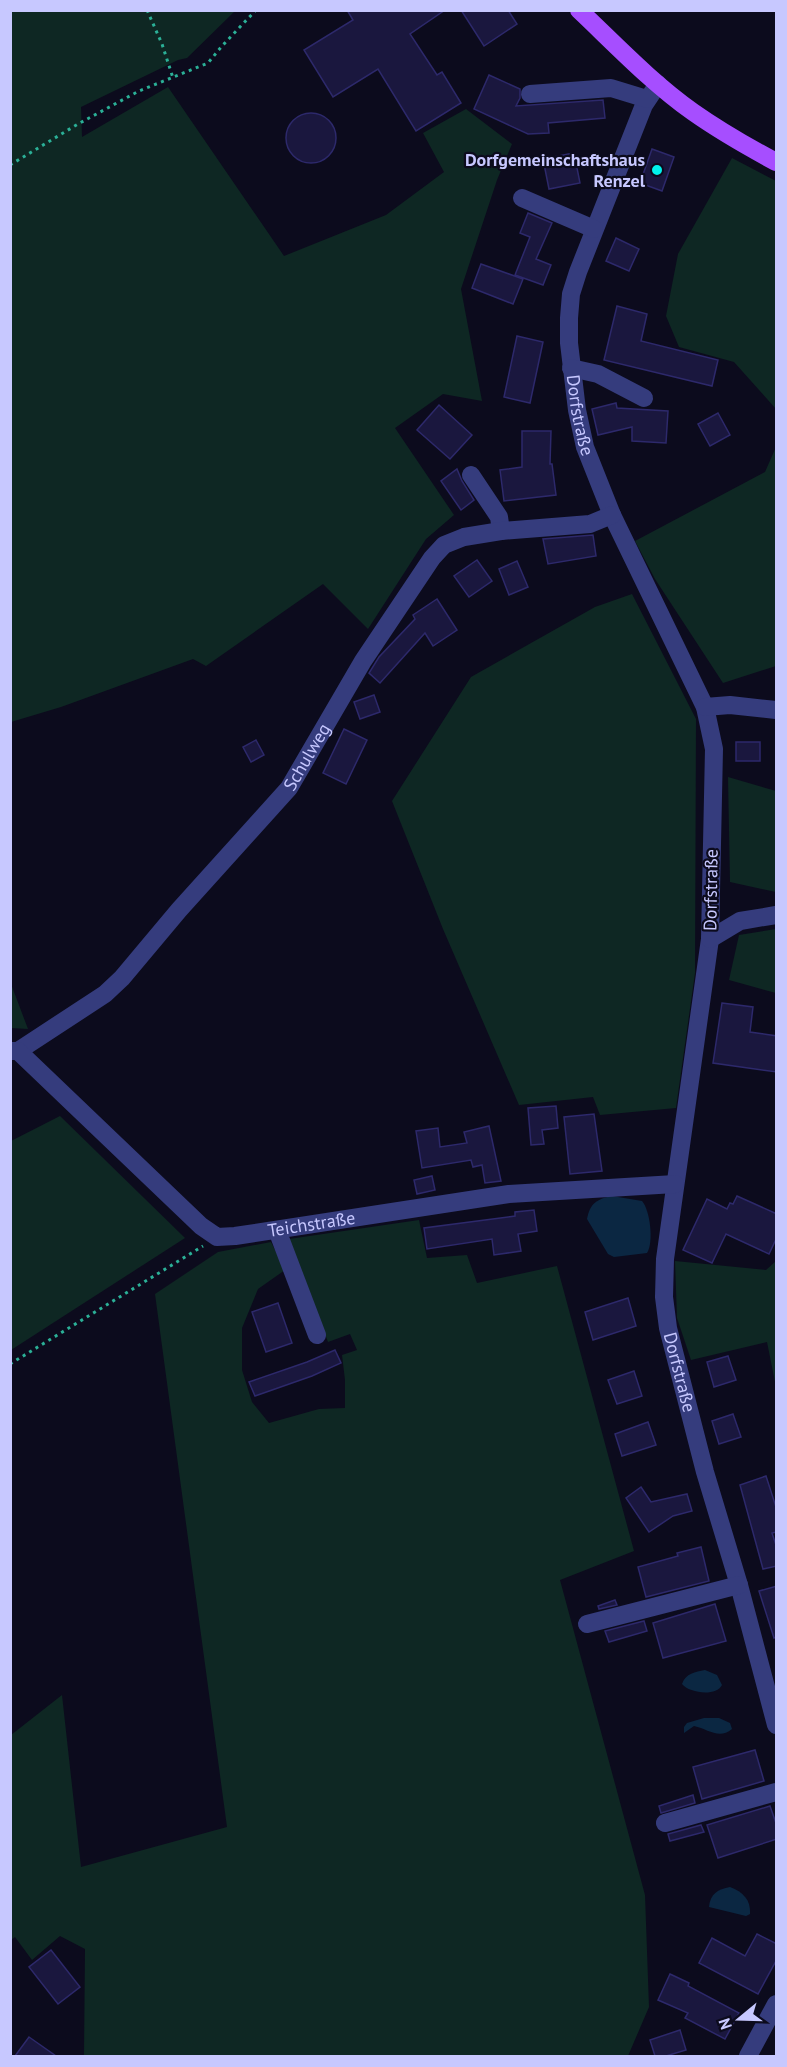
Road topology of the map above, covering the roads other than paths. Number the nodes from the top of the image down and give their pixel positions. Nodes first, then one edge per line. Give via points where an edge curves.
1 (579, 10) edge
2 (653, 92) junction
3 (530, 94) dead end
4 (777, 162) edge
5 (522, 198) dead end
6 (594, 229) junction
7 (571, 368) junction
8 (644, 398) dead end
9 (471, 476) dead end
10 (612, 515) junction
11 (501, 531) junction
12 (705, 707) junction
13 (777, 710) edge
14 (711, 902) junction
15 (777, 915) edge
16 (740, 921) junction
17 (710, 939) junction
18 (14, 1051) edge
19 (675, 1184) junction
20 (277, 1230) junction
21 (317, 1335) dead end
22 (739, 1585) junction
23 (587, 1624) dead end
24 (777, 1725) edge
25 (777, 1792) edge
26 (665, 1823) dead end
27 (777, 2004) edge
28 (748, 2056) edge

1 - 2 main road
2 - 3 street via 611,88
2 - 4 main road
2 - 6 street, Dorfstraße
5 - 6 street
6 - 7 street, Dorfstraße via 571,294
7 - 8 street via 598,374
7 - 10 street, Dorfstraße via 579,429
9 - 11 street via 499,517
10 - 11 street, Schulweg via 590,524
10 - 12 street, Dorfstraße
11 - 18 street, Schulweg via 444,545 363,661 289,788 122,978 105,994
12 - 13 street via 730,705
12 - 14 street, Dorfstraße via 714,749
14 - 16 street
14 - 17 street, Dorfstraße
15 - 16 street
16 - 17 street
17 - 19 street, Dorfstraße
18 - 20 street, Teichstraße via 217,1237
19 - 20 street, Teichstraße via 509,1194
19 - 22 street, Dorfstraße via 665,1259 667,1318 705,1473
20 - 21 street
22 - 23 street
22 - 24 street, Dorfstraße
25 - 26 street
27 - 28 street

